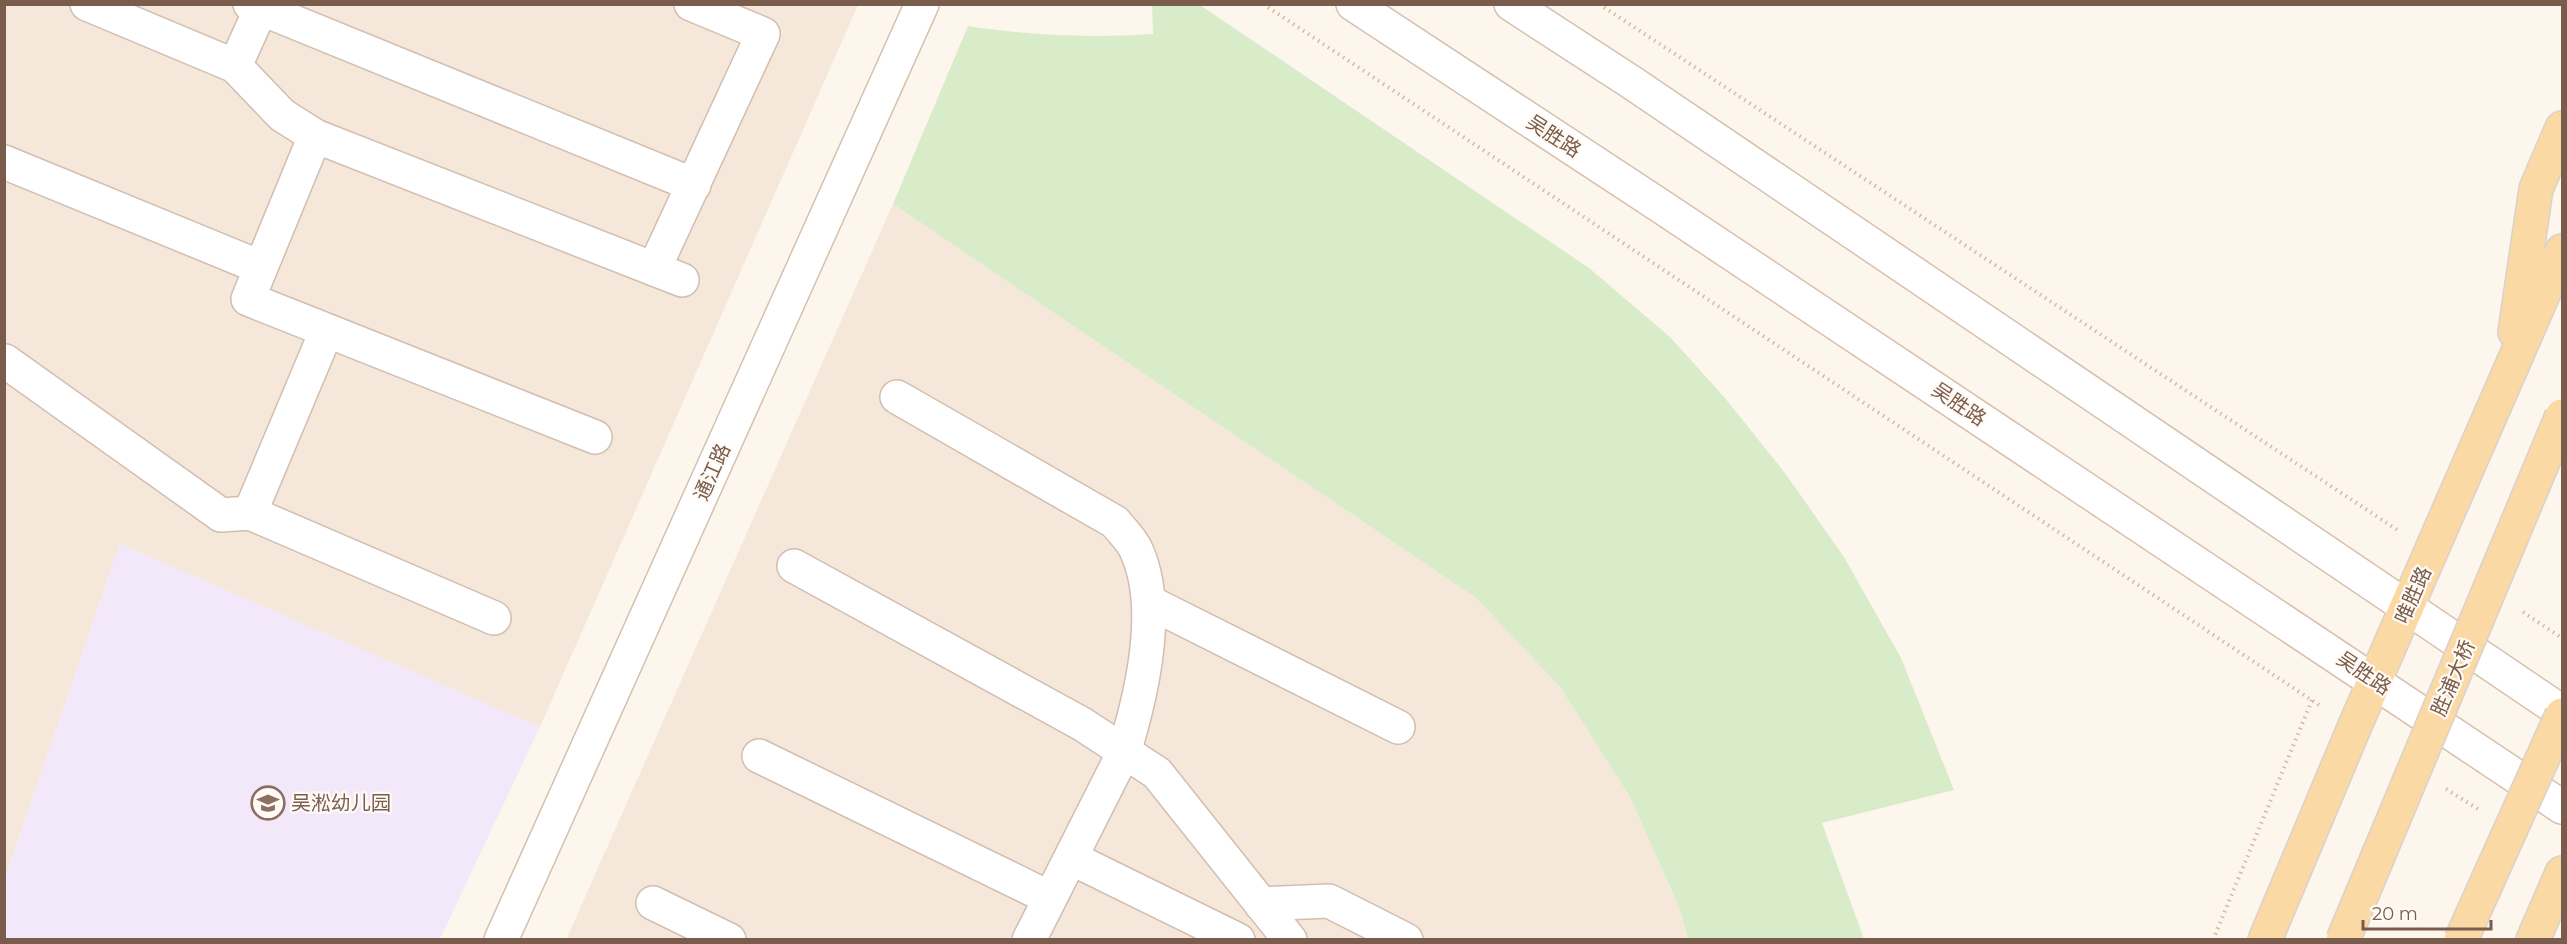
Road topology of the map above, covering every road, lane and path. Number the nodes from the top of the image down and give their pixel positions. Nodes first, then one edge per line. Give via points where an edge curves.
1 (87, 4) edge
2 (691, 4) edge
3 (922, 4) edge
4 (1263, 4) edge
5 (1353, 4) edge
6 (1511, 4) edge
7 (1599, 4) edge
8 (258, 6) edge
9 (745, 15) edge
10 (236, 66) junction
11 (2562, 128) edge
12 (315, 136) junction
13 (4, 162) edge
14 (694, 185) junction
15 (2562, 251) edge
16 (260, 267) junction
17 (327, 332) junction
18 (4, 363) edge
19 (2509, 375) junction
20 (897, 397) dead end
21 (2562, 416) edge
22 (596, 437) dead end
23 (250, 513) junction
24 (2432, 552) junction
25 (794, 566) dead end
26 (1149, 603) junction
27 (2408, 607) junction
28 (2516, 608) dead end
29 (494, 618) dead end
30 (2562, 638) edge
31 (2376, 680) junction
32 (2312, 700) junction
33 (2562, 714) edge
34 (1398, 727) dead end
35 (2354, 728) junction
36 (1124, 752) junction
37 (759, 756) dead end
38 (2443, 786) dead end
39 (2562, 807) edge
40 (2483, 812) dead end
41 (1071, 858) junction
42 (2562, 873) edge
43 (1050, 898) junction
44 (653, 903) dead end
45 (1261, 904) junction
46 (501, 939) edge
47 (729, 939) edge
48 (1030, 939) edge
49 (1238, 939) edge
50 (1290, 939) edge
51 (1406, 939) edge
52 (2214, 939) edge
53 (2265, 939) edge
54 (2343, 939) edge
55 (2461, 939) edge
56 (2533, 939) edge

1 - 10 street
2 - 9 street
3 - 46 street, 通江路
4 - 32 path
5 - 31 street, 吴胜路
6 - 27 street
7 - 24 path
8 - 10 street
8 - 14 street
9 - 14 street via 763,34
10 - 12 street via 282,115
11 - 19 main road via 2536,189
12 - 14 street via 668,274
12 - 16 street
13 - 16 street
15 - 19 main road, 唯胜路
16 - 17 street via 248,299
17 - 22 street
17 - 23 street
18 - 23 street via 221,515
19 - 24 main road, 唯胜路
20 - 26 street via 1115,522 1136,549 1146,577
21 - 54 main road, 胜浦大桥, bridge
23 - 29 street
24 - 27 main road, 唯胜路
25 - 36 street via 1082,724
26 - 34 street
26 - 36 street via 1146,651
27 - 31 main road, 唯胜路
27 - 33 street
28 - 30 path
31 - 35 main road, 唯胜路
31 - 39 street, 吴胜路
32 - 35 path
32 - 52 path
33 - 55 main road, bridge
35 - 53 main road, 唯胜路
36 - 41 street
36 - 45 street via 1157,773
37 - 43 street
38 - 40 path
41 - 43 street
41 - 49 street
42 - 56 main road
43 - 48 street
44 - 47 street
45 - 50 street
45 - 51 street via 1329,901

